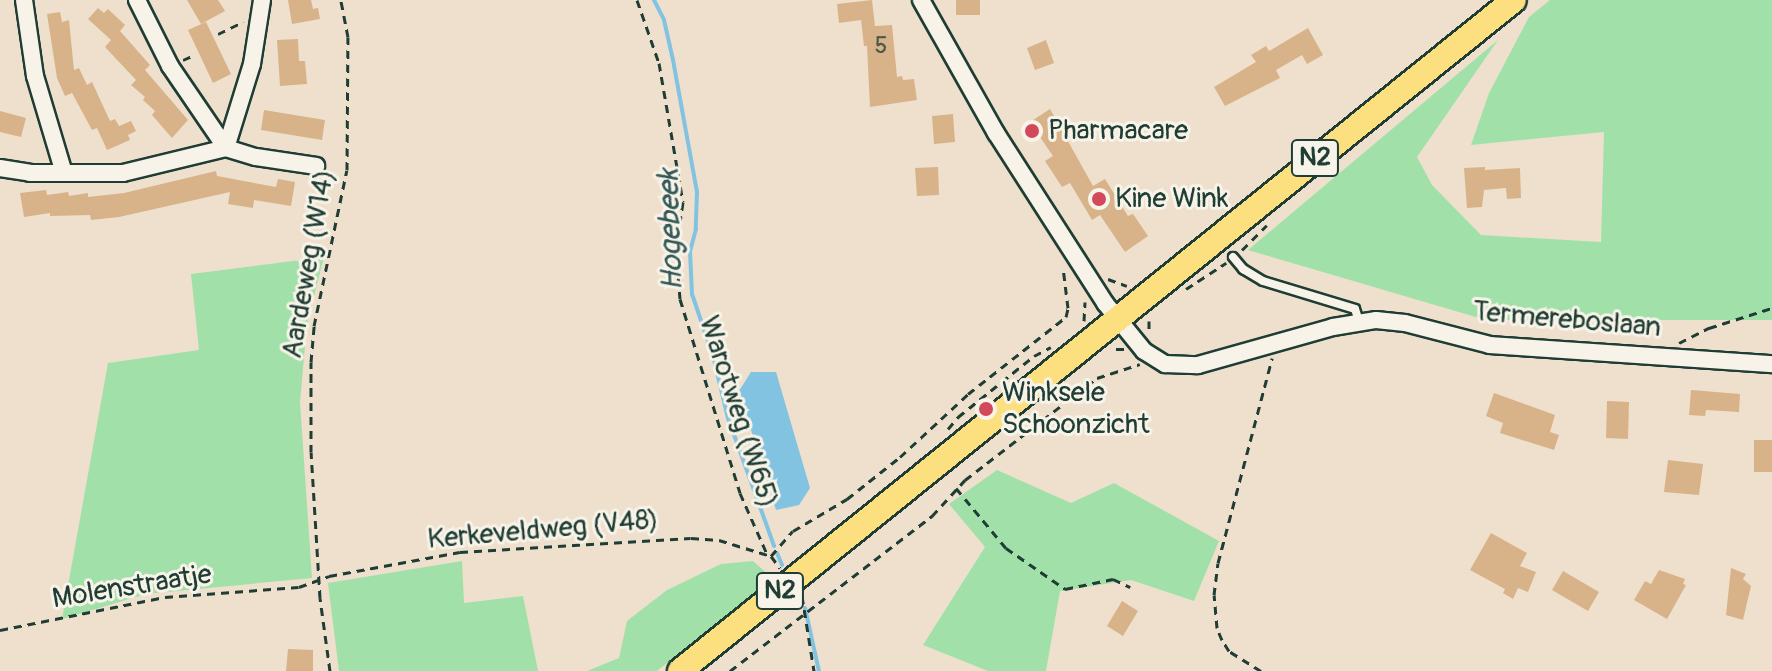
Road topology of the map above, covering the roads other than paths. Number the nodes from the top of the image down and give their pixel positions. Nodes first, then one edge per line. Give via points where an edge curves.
1 (24, 0) edge
2 (137, 0) edge
3 (921, 0) edge
4 (1514, 0) edge
5 (261, 6) edge
6 (226, 148) junction
7 (316, 166) dead end
8 (0, 168) edge
9 (64, 173) junction
10 (1233, 257) dead end
11 (1117, 318) junction
12 (1359, 321) junction
13 (1772, 364) edge
14 (680, 671) edge

1 - 9 street via 35,76
2 - 6 street via 170,66
3 - 11 street, Termereboslaan via 1004,145
4 - 11 main road, N2
5 - 6 street via 252,64
6 - 7 street
6 - 9 street via 123,173
8 - 9 street
10 - 12 lane via 1263,281 1355,309
11 - 12 street, Termereboslaan via 1150,356 1173,366 1198,365
11 - 14 main road, N2
12 - 13 street, Termereboslaan via 1405,323 1490,345

